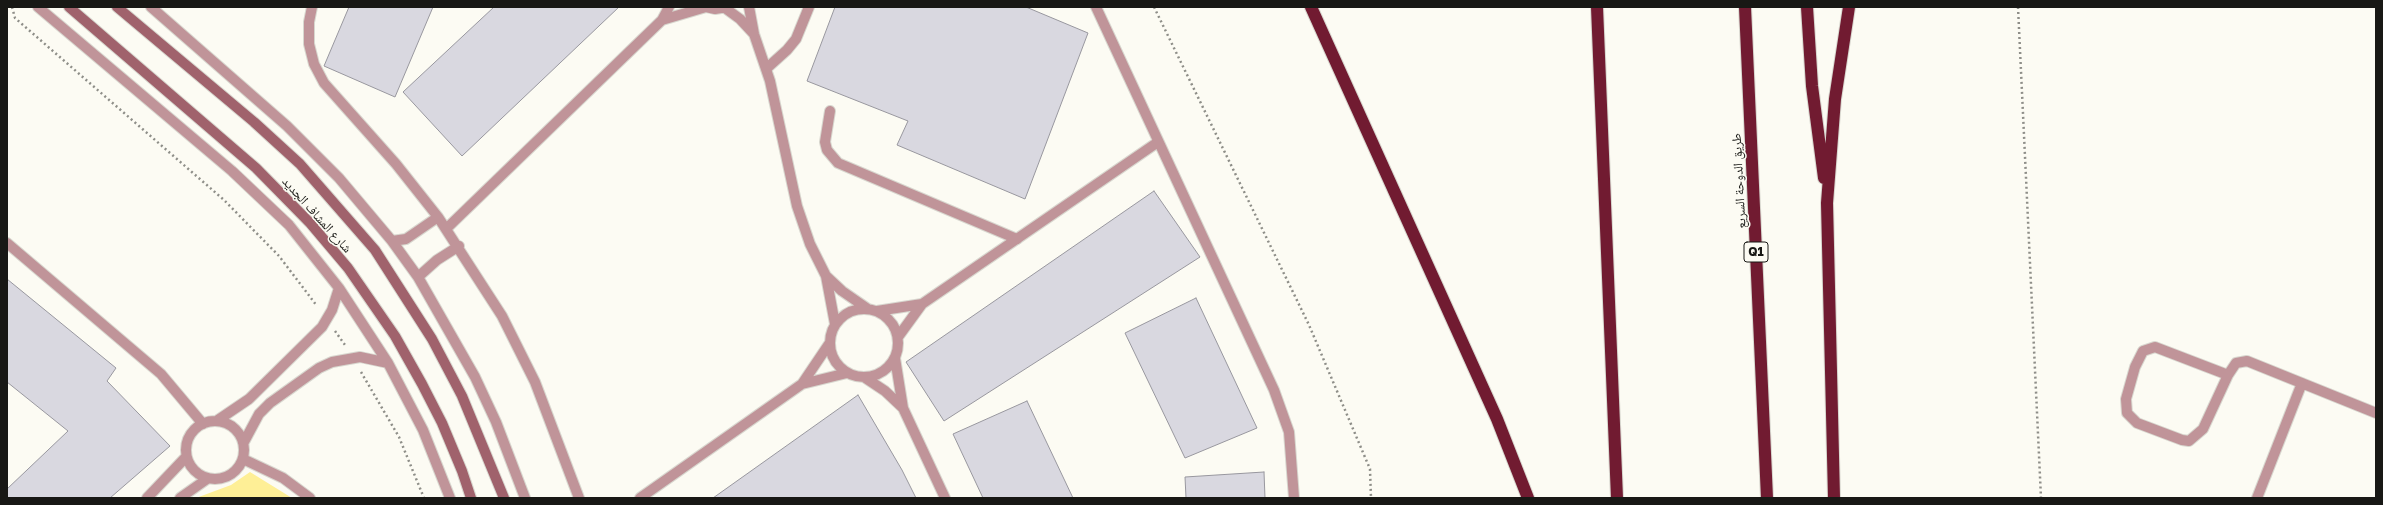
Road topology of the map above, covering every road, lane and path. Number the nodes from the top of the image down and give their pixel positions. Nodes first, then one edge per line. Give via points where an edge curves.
1 (12, 7) edge
2 (38, 7) edge
3 (69, 7) edge
4 (117, 7) edge
5 (151, 7) edge
6 (312, 7) edge
7 (669, 7) edge
8 (706, 7) edge
9 (726, 7) edge
10 (749, 7) edge
11 (809, 7) edge
12 (1096, 7) edge
13 (1154, 7) edge
14 (1311, 7) edge
15 (1597, 7) edge
16 (1745, 7) edge
17 (1807, 7) edge
18 (1849, 7) edge
19 (2018, 7) edge
20 (662, 20) junction
21 (754, 34) junction
22 (767, 68) junction
23 (830, 111) dead end
24 (1158, 142) junction
25 (1827, 203) junction
26 (438, 217) junction
27 (446, 229) junction
28 (1017, 239) junction
29 (392, 241) junction
30 (7, 243) edge
31 (459, 246) junction
32 (826, 276) junction
33 (418, 277) junction
34 (339, 288) junction
35 (922, 304) junction
36 (872, 310) junction
37 (327, 319) junction
38 (834, 324) junction
39 (898, 337) junction
40 (829, 344) junction
41 (353, 358) junction
42 (895, 358) junction
43 (388, 363) junction
44 (847, 373) junction
45 (2228, 375) junction
46 (864, 377) junction
47 (802, 384) junction
48 (2302, 384) junction
49 (903, 408) junction
50 (2376, 413) edge
51 (218, 420) junction
52 (202, 424) junction
53 (244, 442) junction
54 (186, 457) junction
55 (244, 459) junction
56 (207, 479) junction
57 (148, 498) edge
58 (180, 498) edge
59 (310, 498) edge
60 (424, 498) edge
61 (450, 498) edge
62 (471, 498) edge
63 (504, 498) edge
64 (525, 498) edge
65 (579, 498) edge
66 (640, 498) edge
67 (945, 498) edge
68 (1294, 498) edge
69 (1371, 498) edge
70 (1528, 498) edge
71 (1617, 498) edge
72 (1767, 498) edge
73 (1834, 498) edge
74 (2041, 498) edge
75 (2257, 498) edge

1 - 37 path via 15,18 224,200 279,256
2 - 34 street via 258,193 289,226
3 - 62 street, شارع المشاف الجديد via 256,168 310,223 348,268 395,336 422,384 445,430
4 - 63 street, شارع المشاف الجديد via 300,164 375,250 432,339 462,396
5 - 29 street via 287,126 340,178
6 - 26 street via 309,44 314,64 324,83 396,164
7 - 20 street
8 - 9 street
8 - 20 street
9 - 21 street
10 - 21 street
11 - 22 street via 792,44
12 - 24 street
13 - 69 path via 1310,326 1370,469
14 - 70 highway via 1497,419
15 - 71 highway
16 - 72 highway, طريق الدوحة السريع / Q1
17 - 25 highway via 1812,86
18 - 25 highway via 1835,99
19 - 74 path
20 - 27 street
21 - 22 street
22 - 32 street via 797,206 810,244
23 - 28 street via 825,142 827,150 838,163
24 - 28 street
24 - 68 street via 1281,409 1292,450
25 - 73 highway
26 - 27 street
26 - 29 street via 412,236
27 - 31 street
28 - 35 street
29 - 33 street
30 - 52 street via 161,374
31 - 33 street via 437,260
31 - 65 street via 520,350 551,419
32 - 36 street via 842,291
32 - 38 street
33 - 64 street via 475,377 496,422
34 - 37 street
34 - 43 street
35 - 36 street
35 - 39 street
36 - 38 street via 860,308 846,314
36 - 39 street via 890,321
37 - 41 path
37 - 51 street via 304,346 249,399
38 - 40 street
39 - 42 street
40 - 44 street via 834,361
40 - 47 street
41 - 43 street
41 - 53 street via 332,362 280,394 259,414
41 - 60 path via 399,436
42 - 46 street via 878,374
42 - 49 street
43 - 61 street via 423,430
44 - 46 street
44 - 47 street
45 - 45 street via 2166,349 2148,348 2141,354 2135,367 2126,399 2127,413 2137,423 2189,441 2203,429
45 - 48 street via 2236,363 2247,361
46 - 49 street via 885,391
47 - 66 street
48 - 50 street
48 - 75 street
49 - 67 street
51 - 52 street
51 - 53 street via 234,428
52 - 54 street via 194,429 188,438
53 - 55 street
54 - 56 street via 190,467
54 - 57 street
55 - 56 street via 240,467 229,476 216,480
55 - 59 street via 283,478
56 - 58 street

